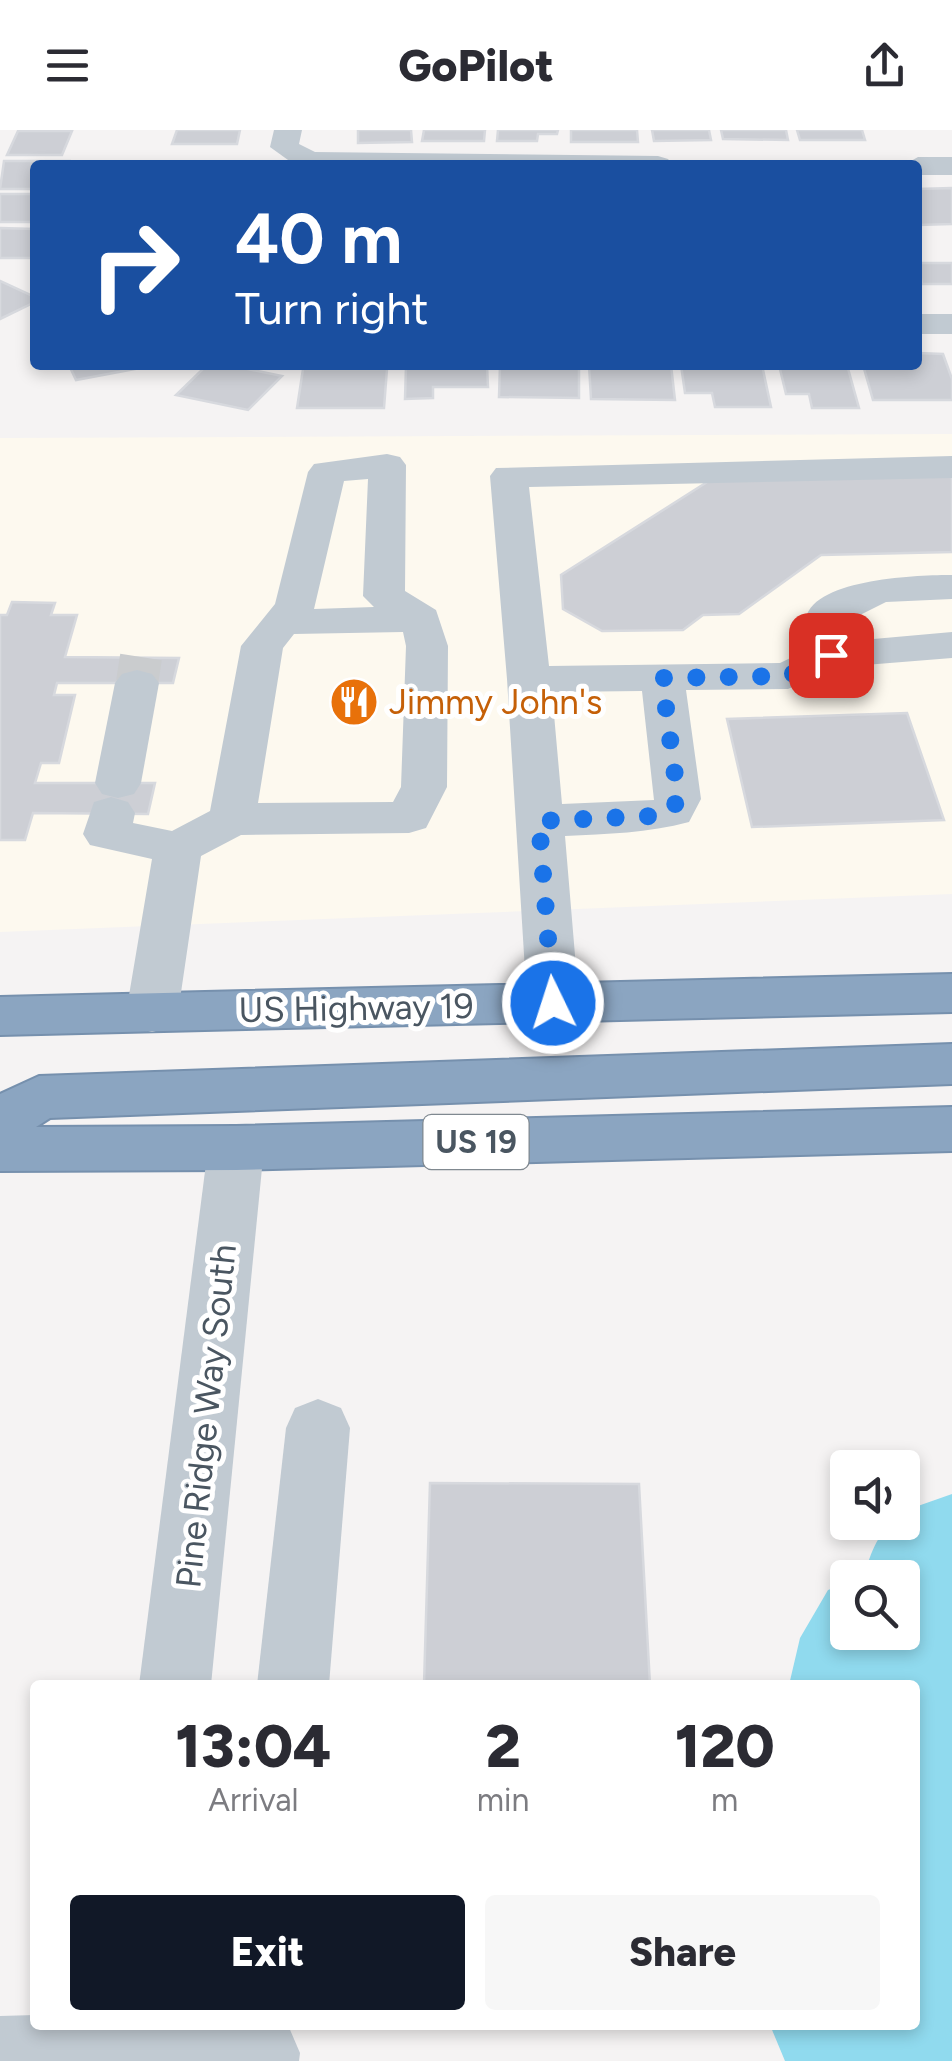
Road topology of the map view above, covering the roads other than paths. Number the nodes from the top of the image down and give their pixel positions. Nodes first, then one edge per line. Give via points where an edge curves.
1 (288, 130) edge
2 (308, 160) edge
3 (922, 166) edge
4 (952, 166) edge
5 (922, 324) edge
6 (952, 324) edge
7 (952, 467) edge
8 (952, 587) edge
9 (421, 619) junction
10 (282, 622) junction
11 (952, 645) edge
12 (831, 655) junction
13 (140, 660) tunnel mouth
14 (662, 678) junction
15 (529, 680) junction
16 (232, 819) junction
17 (539, 821) junction
18 (178, 848) junction
19 (952, 993) edge
20 (553, 1003) junction
21 (130, 1014) junction
22 (0, 1016) edge
23 (0, 1036) edge
24 (952, 1064) edge
25 (0, 1122) edge
26 (952, 1129) edge
27 (236, 1148) junction
28 (0, 1149) edge
29 (318, 1428) dead end
30 (177, 1680) edge
31 (294, 1680) edge
32 (135, 2046) edge
33 (259, 2046) edge
34 (0, 2057) edge

1 - 2 street via 284,147
3 - 4 street
5 - 6 street
7 - 15 street via 509,476
8 - 12 street via 856,595 827,617
9 - 10 street
9 - 10 street via 384,596 387,465 327,472 294,606
9 - 16 street via 427,646 424,787 409,817
10 - 16 street via 262,646
11 - 12 street
12 - 14 street via 788,676
13 - 18 street via 107,834
14 - 15 street
14 - 17 street via 678,798 672,811
15 - 17 street
16 - 18 street
17 - 20 street
18 - 21 street
19 - 20 highway, US Highway 19
20 - 21 highway, US Highway 19
21 - 22 highway, US Highway 19
21 - 23 highway
24 - 25 highway via 39,1097
26 - 27 highway, US 19
27 - 28 highway, US 19
27 - 30 street, Pine Ridge Way South
29 - 31 street
32 - 33 street
32 - 34 street

